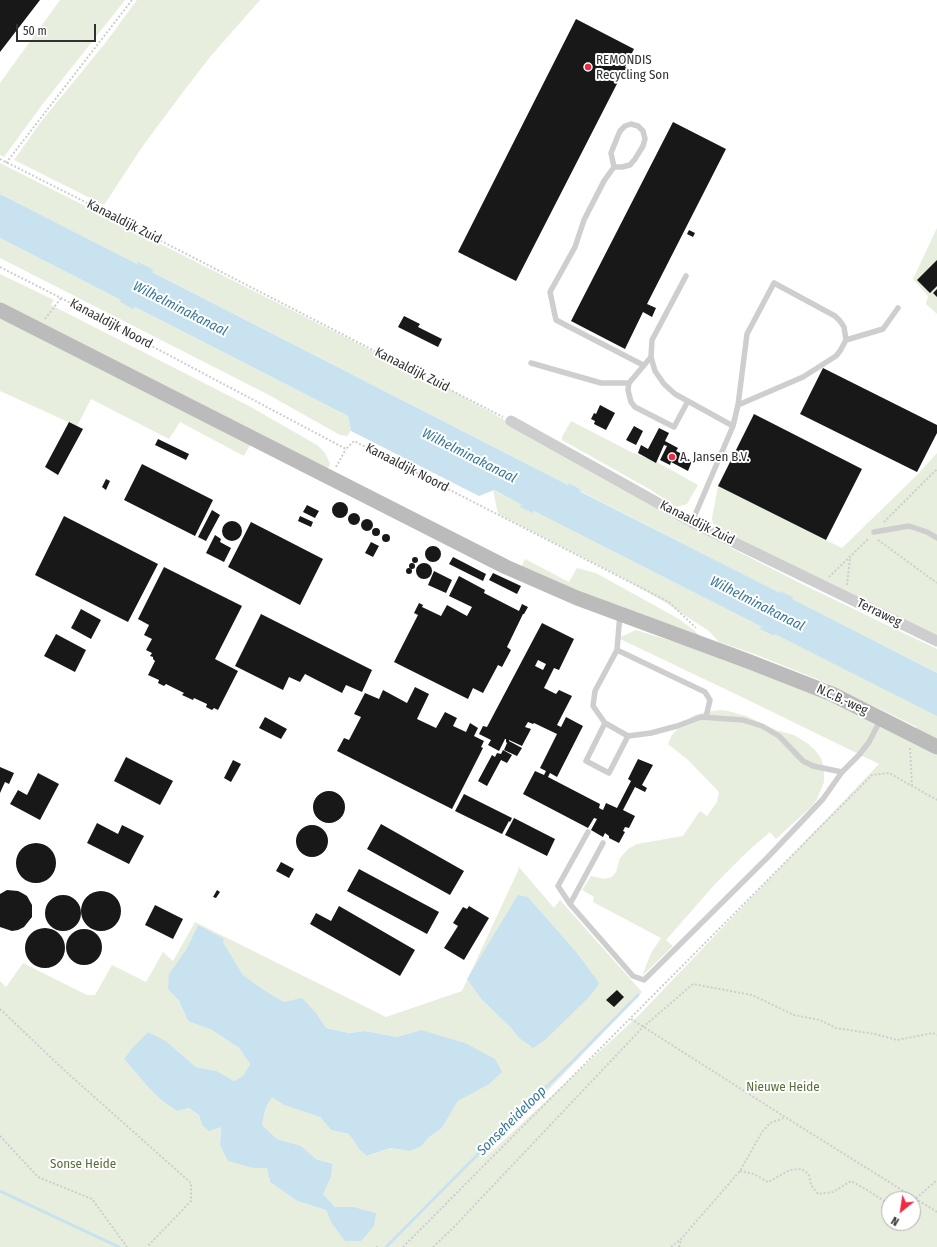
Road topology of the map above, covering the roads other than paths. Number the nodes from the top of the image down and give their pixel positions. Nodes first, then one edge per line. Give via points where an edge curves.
1 (614, 167) junction
2 (686, 276) dead end
3 (898, 308) dead end
4 (0, 310) edge
5 (846, 340) junction
6 (650, 357) junction
7 (531, 363) dead end
8 (643, 365) junction
9 (629, 383) junction
10 (688, 401) junction
11 (738, 405) junction
12 (511, 421) road end
13 (733, 426) junction
14 (692, 522) junction
15 (873, 533) road end
16 (937, 538) edge
17 (822, 585) joint
18 (620, 614) junction
19 (937, 641) edge
20 (617, 650) junction
21 (706, 717) junction
22 (881, 718) junction
23 (605, 723) junction
24 (628, 736) junction
25 (937, 747) edge
26 (842, 772) junction
27 (588, 832) dead end
28 (603, 843) dead end
29 (570, 904) junction

1 - 1 lane via 630,165 640,152 645,139 643,131 638,126 632,124 620,131 611,153
1 - 8 lane via 584,220 575,247 550,292 556,320
2 - 6 lane via 652,340
3 - 5 lane via 883,329
4 - 18 street via 506,567
5 - 11 lane via 836,356 804,377
5 - 11 lane via 844,327 835,316 774,283 747,334
6 - 8 lane
6 - 10 lane via 655,371 664,384
7 - 9 lane via 601,383
8 - 9 lane
9 - 10 lane via 628,396 635,407 674,427
10 - 13 lane
11 - 13 lane
12 - 14 street, Kanaaldijk Zuid
13 - 14 lane
14 - 17 street, Kanaaldijk Zuid
15 - 16 lane via 909,526
17 - 19 street, Terraweg
18 - 20 lane
18 - 22 street, N.C.B.-weg via 832,694
20 - 21 lane via 705,692 710,700
20 - 23 lane via 595,691 594,706
21 - 24 lane
21 - 26 lane via 743,720 762,726 779,736 803,761 813,766
22 - 25 street, N.C.B.-weg
22 - 26 lane via 869,742
23 - 24 lane
23 - 24 lane via 586,761 609,773
26 - 29 lane via 823,799 644,980 633,976
27 - 29 lane via 558,886
28 - 29 lane

